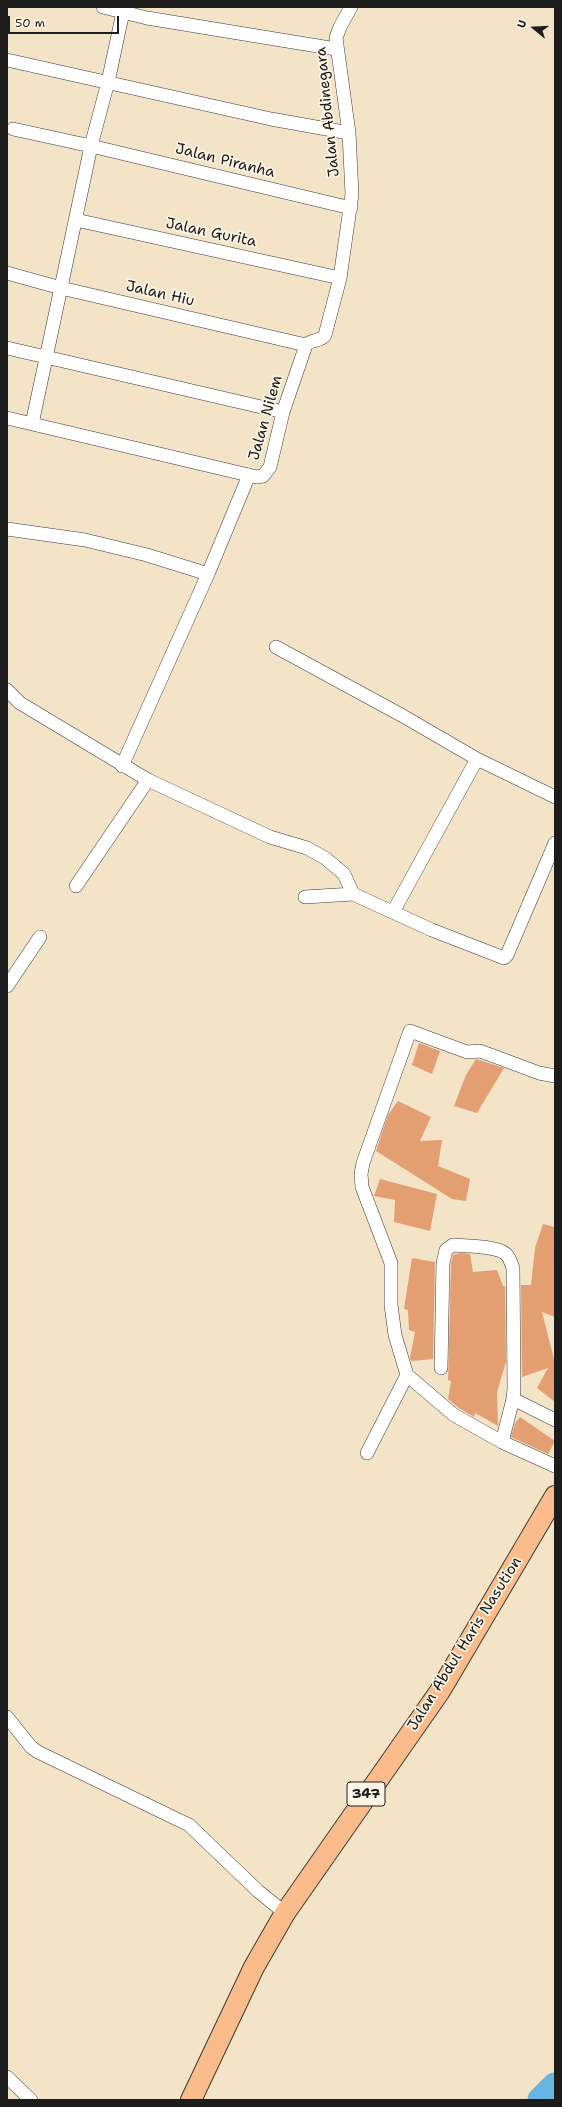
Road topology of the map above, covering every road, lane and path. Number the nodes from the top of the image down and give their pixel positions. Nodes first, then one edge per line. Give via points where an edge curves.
1 (103, 7) edge
2 (351, 7) edge
3 (123, 12) junction
4 (336, 49) junction
5 (7, 60) edge
6 (108, 82) junction
7 (13, 129) dead end
8 (349, 133) junction
9 (91, 146) junction
10 (351, 208) junction
11 (76, 220) junction
12 (7, 273) edge
13 (340, 278) junction
14 (61, 288) junction
15 (306, 345) junction
16 (7, 348) edge
17 (46, 356) junction
18 (283, 412) junction
19 (7, 418) edge
20 (32, 424) junction
21 (249, 475) junction
22 (7, 529) edge
23 (208, 574) junction
24 (276, 647) dead end
25 (7, 690) edge
26 (477, 759) junction
27 (122, 766) junction
28 (148, 780) junction
29 (555, 797) edge
30 (555, 844) edge
31 (76, 886) dead end
32 (353, 894) junction
33 (305, 896) dead end
34 (393, 912) junction
35 (40, 937) dead end
36 (7, 986) edge
37 (555, 1076) edge
38 (441, 1368) dead end
39 (407, 1376) junction
40 (513, 1399) junction
41 (555, 1420) edge
42 (502, 1442) junction
43 (367, 1453) dead end
44 (555, 1466) edge
45 (555, 1496) edge
46 (7, 1717) edge
47 (285, 1913) junction
48 (7, 2077) edge
49 (31, 2100) edge
50 (191, 2100) edge

1 - 3 street
2 - 4 street, Jalan Abdinegara via 336,38
3 - 4 street
3 - 6 street
4 - 8 street, Jalan Abdinegara
5 - 6 street
6 - 8 street via 272,119
6 - 9 street
7 - 9 street, Jalan Piranha
8 - 10 street, Jalan Abdinegara
9 - 10 street, Jalan Piranha
9 - 11 street
10 - 13 street
11 - 13 street, Jalan Gurita
11 - 14 street
12 - 14 street, Jalan Hiu
13 - 15 street via 325,336
14 - 15 street, Jalan Hiu
14 - 17 street
15 - 18 street, Jalan Nilem
16 - 17 street
17 - 18 street
17 - 20 street
18 - 21 street, Jalan Nilem via 270,467 260,477
19 - 20 street, Jalan Nilem
20 - 21 street, Jalan Nilem
21 - 23 street
22 - 23 street via 85,540 147,555
23 - 27 street
24 - 26 street
25 - 27 street via 20,703
26 - 29 street
26 - 34 street
27 - 28 street
28 - 31 street
28 - 32 street via 270,837 307,848 325,858 344,874
30 - 34 street via 503,958
32 - 33 street
32 - 34 street
35 - 36 street
37 - 39 street via 539,1073 480,1051 467,1052 413,1030 409,1032 361,1174 362,1187 391,1263 391,1305 395,1335
38 - 40 street via 443,1263 446,1250 453,1245 505,1253 513,1268
39 - 42 street via 454,1415
39 - 43 street
40 - 41 street
40 - 42 street
42 - 44 street
45 - 47 main road, Jalan Abdul Haris Nasution / 347 via 440,1691
46 - 47 street via 38,1752 189,1825 258,1891
47 - 50 main road, Jalan Abdul Haris Nasution / 347 via 254,1967
48 - 49 street

